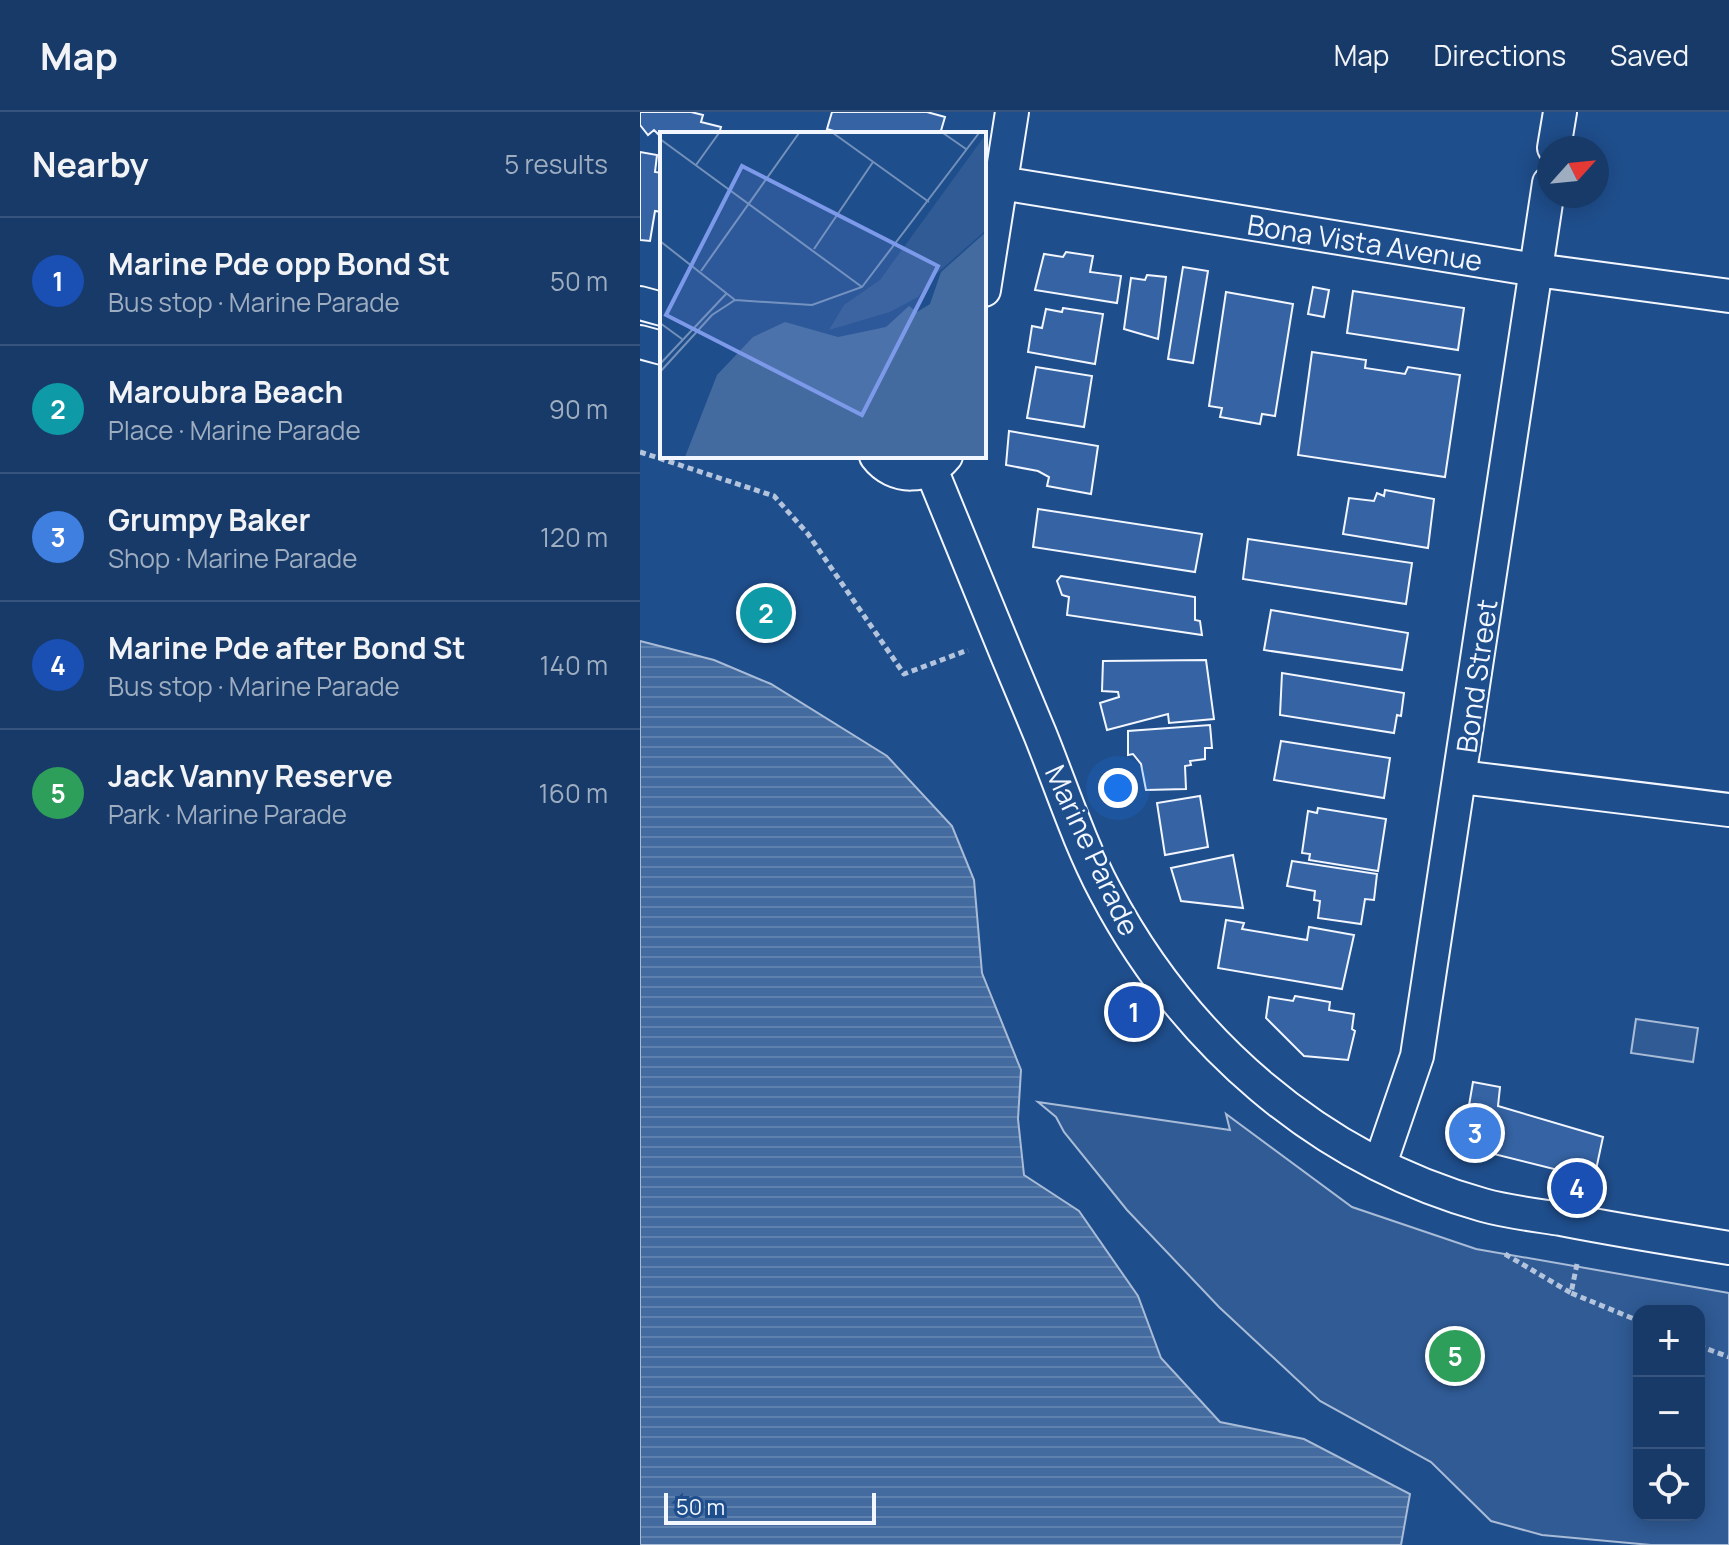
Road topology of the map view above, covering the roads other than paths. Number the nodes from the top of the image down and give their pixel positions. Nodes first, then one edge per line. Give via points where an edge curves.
1 (1012, 112) edge
2 (1560, 112) edge
3 (1556, 136) edge
4 (1001, 183) junction
5 (1545, 208) edge
6 (1536, 270) junction
7 (986, 277) edge
8 (1729, 296) edge
9 (640, 303) edge
10 (660, 308) edge
11 (640, 342) edge
12 (660, 347) edge
13 (878, 458) edge
14 (939, 463) edge
15 (1461, 777) junction
16 (1729, 810) edge
17 (1380, 1164) junction
18 (1729, 1248) edge

1 - 4 street
2 - 3 street
4 - 6 street, Bona Vista Avenue
4 - 7 street
5 - 6 street, Bond Street
6 - 8 street, Bona Vista Avenue
6 - 15 street, Bond Street
9 - 10 street
11 - 12 street
13 - 14 street via 904,474
14 - 17 street, Marine Parade via 1104,888 1128,932 1188,1017 1263,1091
15 - 16 street
15 - 17 street, Bond Street via 1417,1056
17 - 18 street, Marine Parade via 1484,1206

